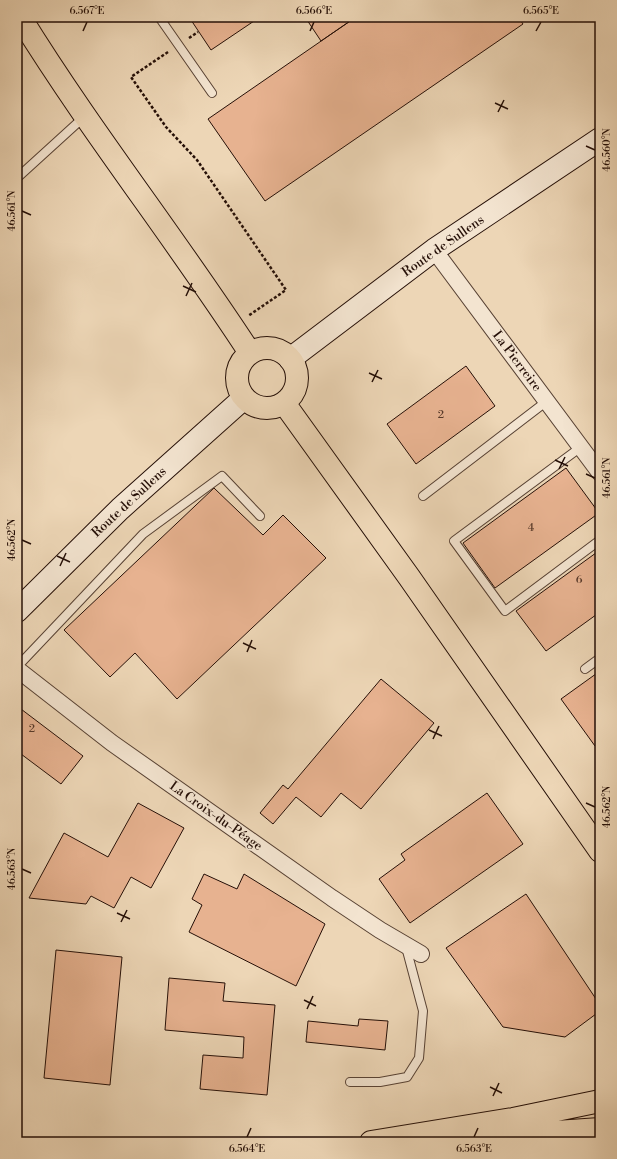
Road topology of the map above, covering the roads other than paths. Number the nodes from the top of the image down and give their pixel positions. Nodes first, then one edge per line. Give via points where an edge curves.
1 (20, 17) edge
2 (159, 17) edge
3 (212, 93) dead end
4 (86, 116) junction
5 (600, 139) edge
6 (17, 178) edge
7 (434, 250) junction
8 (250, 353) junction
9 (290, 359) junction
10 (244, 398) junction
11 (547, 401) junction
12 (284, 403) junction
13 (581, 446) junction
14 (600, 473) edge
15 (423, 496) dead end
16 (260, 516) dead end
17 (600, 540) edge
18 (17, 611) edge
19 (600, 658) edge
20 (17, 668) edge
21 (584, 669) dead end
22 (600, 851) edge
23 (406, 945) junction
24 (421, 954) dead end
25 (350, 1082) dead end
26 (600, 1100) edge
27 (600, 1129) edge
28 (371, 1142) edge
29 (393, 1142) edge

1 - 4 main road
2 - 3 lane
4 - 6 lane
4 - 8 main road
5 - 7 main road, Route de Sullens
7 - 9 main road, Route de Sullens
7 - 11 street, La Pierreire
8 - 9 main road via 260,348 272,348
8 - 10 main road via 238,369 239,389
9 - 12 main road via 296,370 297,382 295,390
10 - 12 main road via 259,407 276,407
10 - 18 main road, Route de Sullens via 120,510
11 - 13 street, La Pierreire
11 - 15 lane
12 - 22 main road
13 - 14 street, La Pierreire
13 - 17 lane via 454,541 506,610
16 - 20 lane via 222,476 142,534
19 - 21 lane
20 - 23 street, La Croix-du-Péage via 112,743 332,898
23 - 24 street, La Croix-du-Péage
23 - 25 lane via 423,1011 419,1058 407,1077 380,1082
26 - 28 main road via 513,1119
27 - 29 main road

